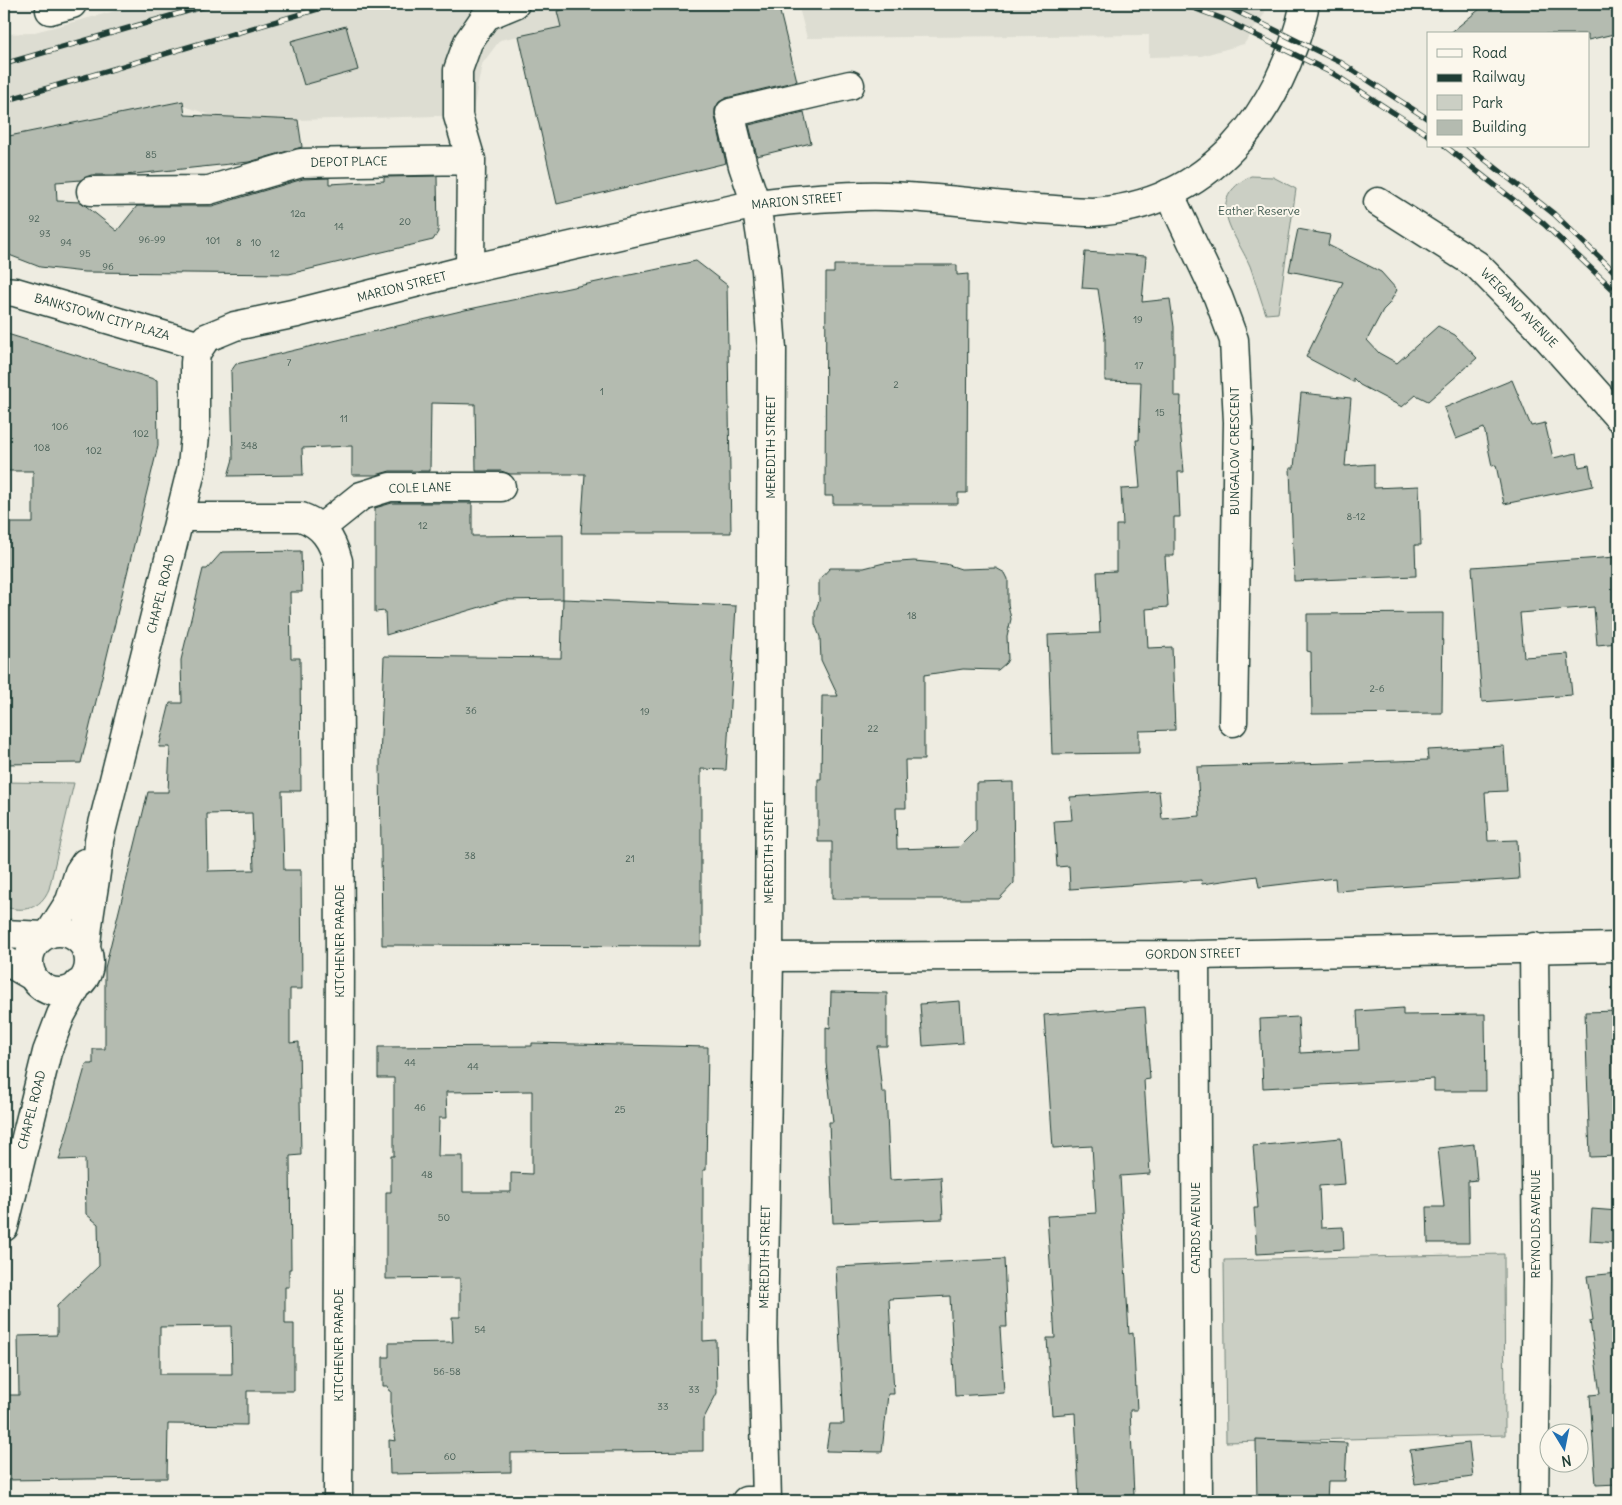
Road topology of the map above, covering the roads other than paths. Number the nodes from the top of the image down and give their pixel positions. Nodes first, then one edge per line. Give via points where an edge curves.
1 (515, 4) edge
2 (1305, 4) edge
3 (850, 85) dead end
4 (471, 160) junction
5 (91, 191) dead end
6 (1169, 193) junction
7 (1378, 202) dead end
8 (756, 204) junction
9 (470, 270) junction
10 (4, 291) edge
11 (200, 346) junction
12 (1618, 417) edge
13 (501, 487) dead end
14 (181, 517) junction
15 (321, 528) junction
16 (1233, 722) dead end
17 (100, 840) junction
18 (4, 934) edge
19 (46, 935) junction
20 (1534, 947) junction
21 (1618, 947) edge
22 (86, 950) junction
23 (1194, 955) junction
24 (768, 957) junction
25 (4, 960) edge
26 (34, 978) junction
27 (78, 984) junction
28 (47, 1052) junction
29 (4, 1227) edge
30 (338, 1501) edge
31 (760, 1501) edge
32 (1198, 1501) edge
33 (1534, 1501) edge

1 - 4 street via 486,16 468,42 458,70 458,116
2 - 6 street, MARION STREET via 1290,58 1256,122 1212,165
3 - 8 street, MEREDITH STREET via 730,113
4 - 5 street, DEPOT PLACE via 301,162 209,190
4 - 9 street
6 - 8 street, MARION STREET via 1130,207 1091,212 885,196 826,197
6 - 16 street, BUNGALOW CRESCENT via 1218,297 1234,340 1238,422
7 - 12 street, WEIGAND AVENUE via 1477,265
8 - 9 street, MARION STREET
8 - 24 street, MEREDITH STREET via 766,270 772,350
9 - 11 street, MARION STREET via 236,326 216,332
10 - 11 street, BANKSTOWN CITY PLAZA
11 - 14 street, CHAPEL ROAD via 195,364 194,453
13 - 15 street, COLE LANE via 390,487 361,496
14 - 15 street via 284,515 314,521
14 - 17 street, CHAPEL ROAD
15 - 30 street, KITCHENER PARADE via 334,547 339,577
17 - 19 street, CHAPEL ROAD via 79,872 70,901
17 - 22 street, CHAPEL ROAD via 98,871 87,919
18 - 19 street
19 - 22 street via 62,932 74,936
19 - 26 street via 35,944 30,954 29,965
20 - 21 street, GORDON STREET
20 - 23 street, GORDON STREET
20 - 33 street, REYNOLDS AVENUE via 1537,1280
22 - 27 street via 87,969
23 - 24 street, GORDON STREET
23 - 32 street, CAIRDS AVENUE
24 - 31 street, MEREDITH STREET
25 - 26 street
26 - 27 street via 44,988 55,991 67,990
26 - 28 street, CHAPEL ROAD via 45,1014
27 - 28 street, CHAPEL ROAD via 61,1015
28 - 29 street, CHAPEL ROAD

